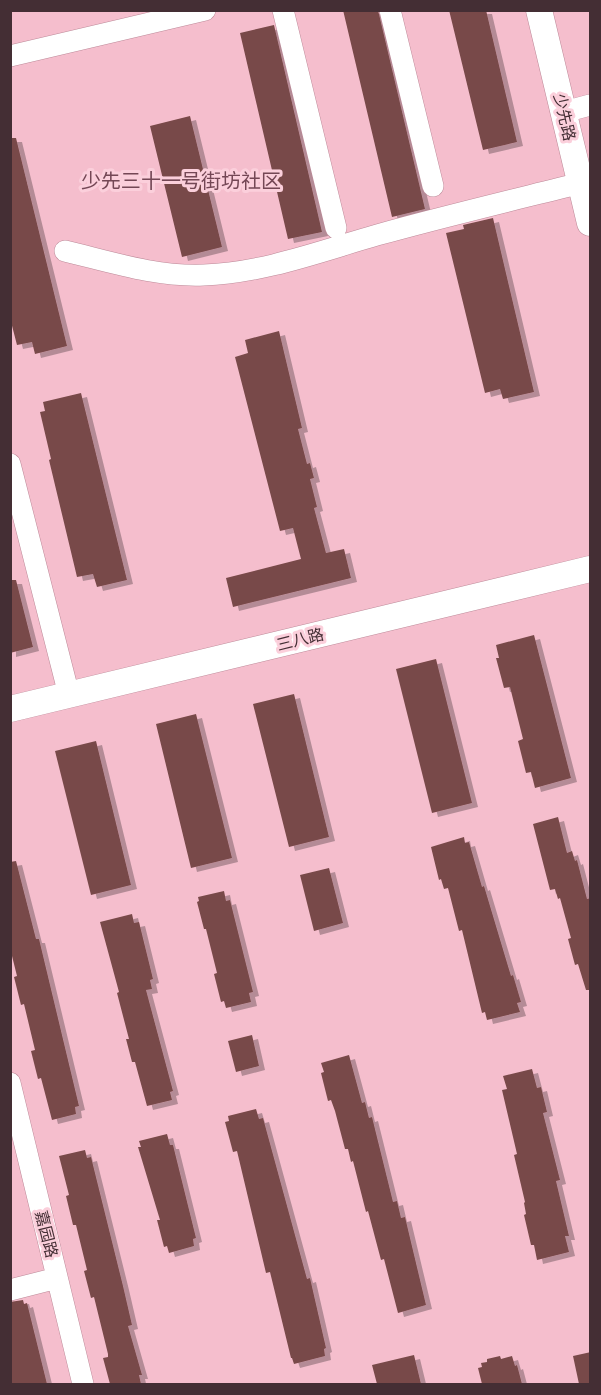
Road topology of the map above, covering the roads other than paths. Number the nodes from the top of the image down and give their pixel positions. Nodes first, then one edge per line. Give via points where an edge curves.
1 (205, 10) edge
2 (283, 10) edge
3 (390, 10) edge
4 (539, 10) edge
5 (169, 15) edge
6 (10, 56) edge
7 (591, 105) edge
8 (564, 112) junction
9 (581, 183) junction
10 (433, 186) dead end
11 (591, 223) edge
12 (336, 228) dead end
13 (65, 251) dead end
14 (10, 464) edge
15 (591, 569) edge
16 (69, 695) junction
17 (10, 709) edge
18 (10, 1083) edge
19 (57, 1278) junction
20 (10, 1290) edge
21 (83, 1384) edge

1 - 5 street
2 - 12 street
3 - 10 street
4 - 8 main road, 少先路
5 - 6 street
7 - 8 street
8 - 9 main road, 少先路
9 - 11 main road, 少先路
9 - 13 street via 257,269 227,273 157,273
14 - 16 street
15 - 16 main road, 三八路
16 - 17 main road, 三八路
18 - 19 street, 嘉园路
19 - 20 street
19 - 21 street, 嘉园路

